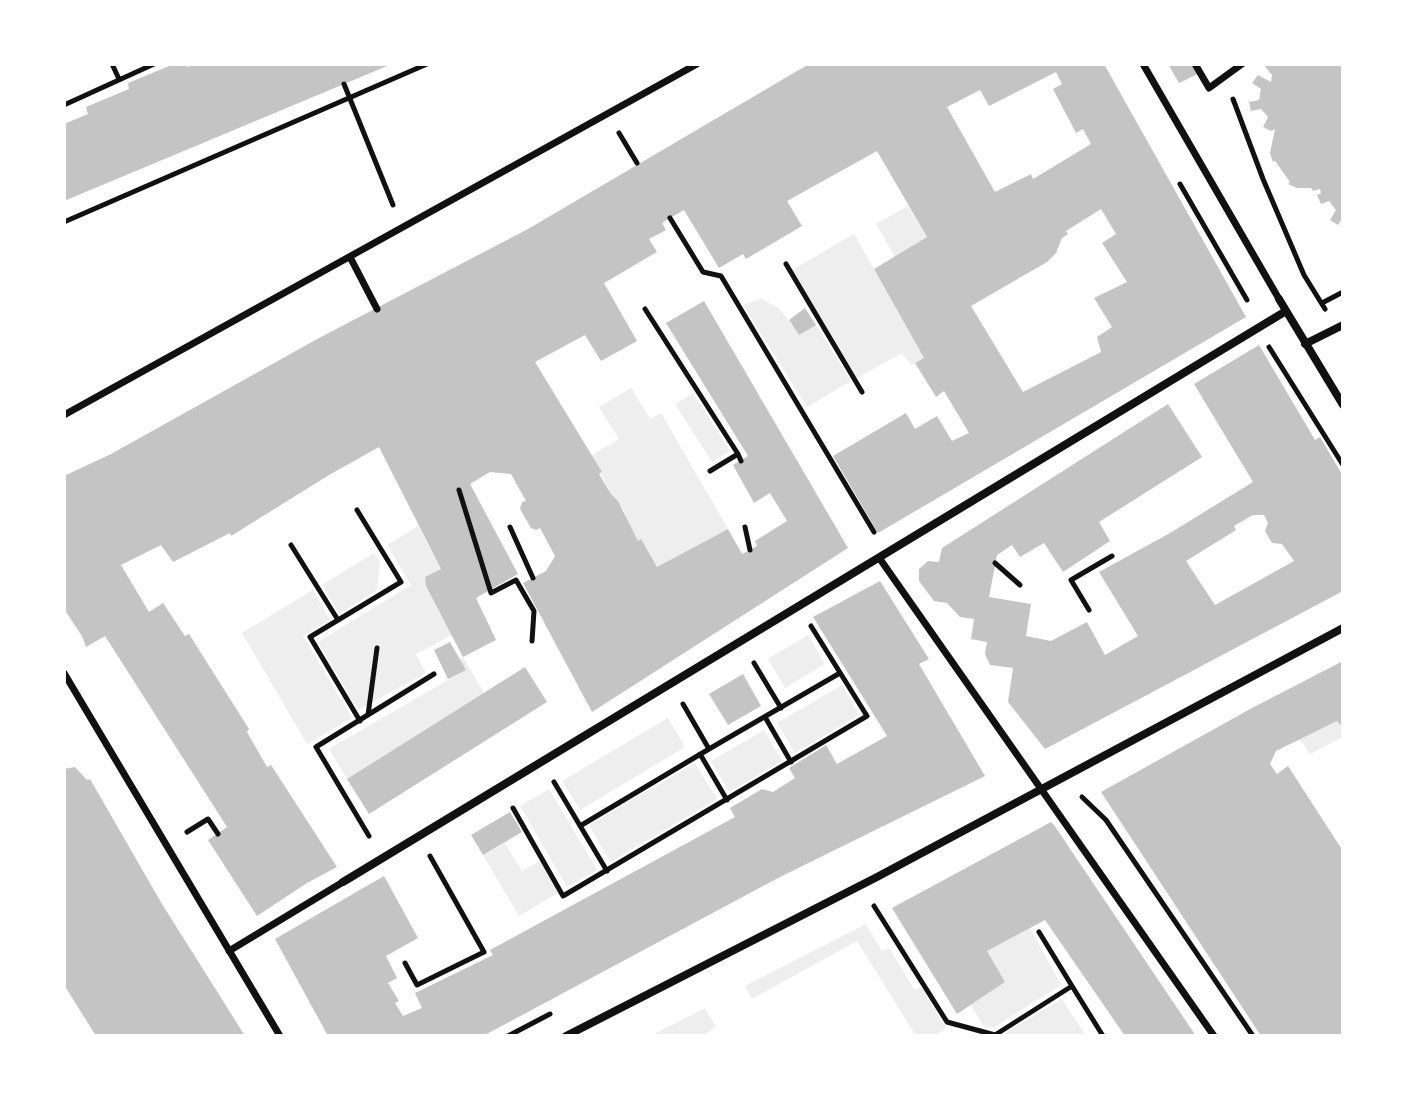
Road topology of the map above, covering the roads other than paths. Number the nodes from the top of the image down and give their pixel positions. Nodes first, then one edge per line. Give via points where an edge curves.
1 (697, 64) edge
2 (1143, 64) edge
3 (1195, 64) edge
4 (1242, 64) edge
5 (350, 257) junction
6 (1279, 299) joint
7 (377, 309) dead end
8 (1286, 311) junction
9 (1343, 325) edge
10 (1305, 344) junction
11 (1343, 405) edge
12 (64, 415) edge
13 (880, 559) junction
14 (1343, 628) edge
15 (64, 673) edge
16 (1043, 788) junction
17 (343, 882) joint
18 (229, 951) junction
19 (280, 1036) edge
20 (566, 1036) edge
21 (1214, 1036) edge

1 - 5 street
2 - 6 street
3 - 4 street via 1209,88
5 - 7 street
5 - 12 street
6 - 8 street
8 - 10 street
8 - 13 street
9 - 10 street
10 - 11 street
13 - 16 street
13 - 17 street
14 - 16 street
15 - 18 street
16 - 20 street
16 - 21 street
17 - 18 street
18 - 19 street

